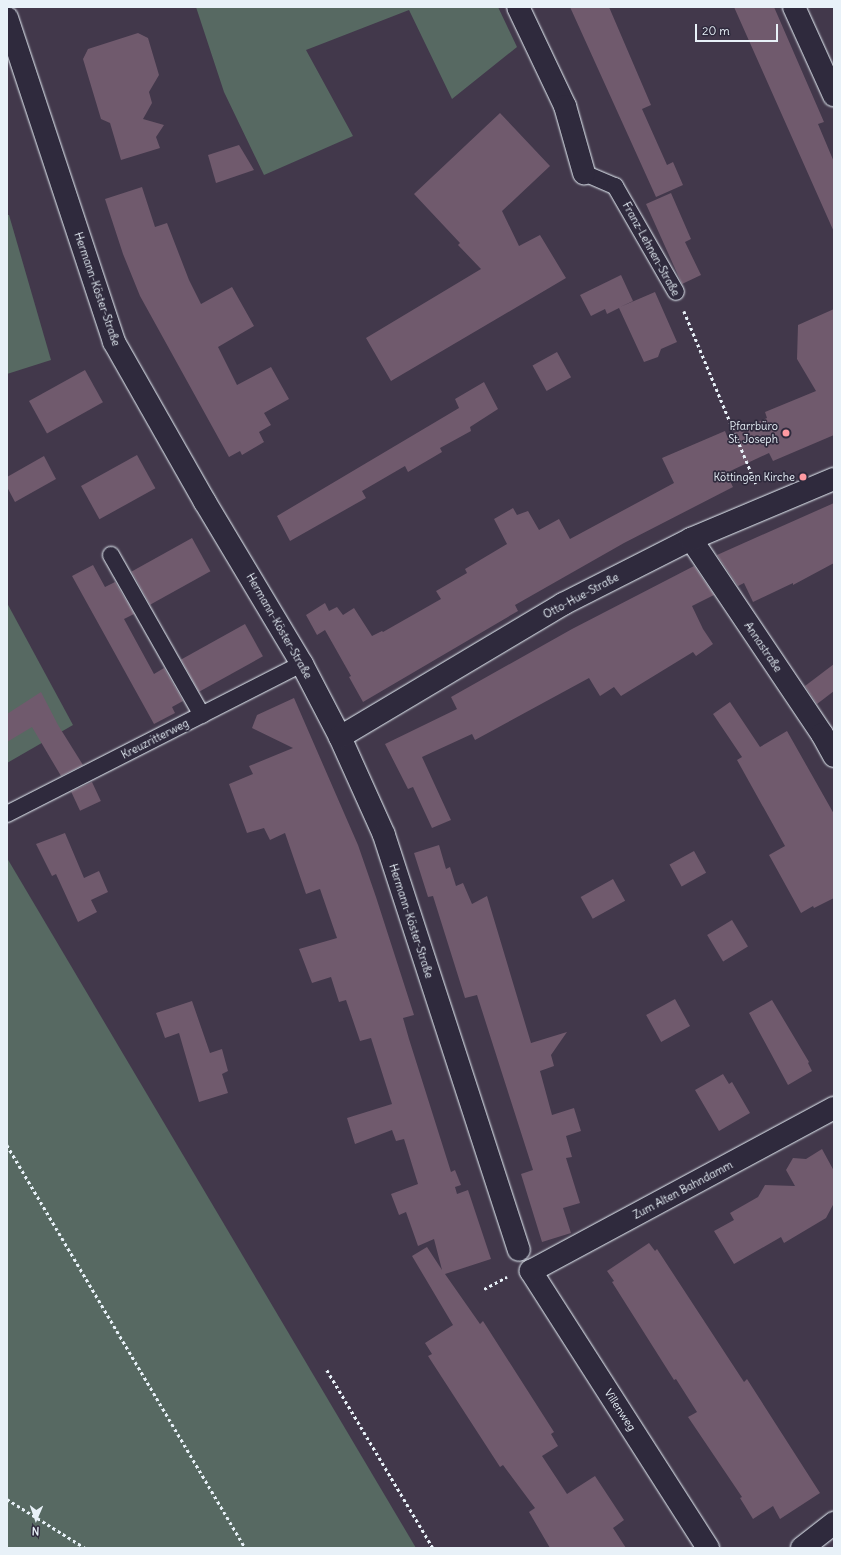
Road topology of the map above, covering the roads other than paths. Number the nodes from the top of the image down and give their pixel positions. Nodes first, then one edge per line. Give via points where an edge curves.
1 (518, 7) edge
2 (794, 7) edge
3 (7, 18) edge
4 (834, 95) edge
5 (584, 173) joint
6 (676, 292) road end
7 (834, 479) edge
8 (691, 539) junction
9 (111, 555) dead end
10 (302, 664) junction
11 (202, 715) junction
12 (828, 731) edge
13 (340, 737) junction
14 (834, 756) edge
15 (7, 814) edge
16 (834, 1108) edge
17 (519, 1250) dead end
18 (531, 1271) joint
19 (834, 1523) edge
20 (708, 1548) edge
21 (802, 1548) edge

1 - 5 street, Franz-Lehnen-Straße via 565,106
2 - 4 street
3 - 10 street, Hermann-Köster-Straße via 114,342 205,502
5 - 6 lane, Franz-Lehnen-Straße via 615,186
7 - 8 street, Otto-Hue-Straße
8 - 12 street, Annastraße
8 - 13 street, Otto-Hue-Straße via 563,604
9 - 11 lane
10 - 11 lane, Kreuzritterweg
10 - 13 street, Hermann-Köster-Straße
11 - 15 lane, Kreuzritterweg
12 - 14 street, Annastraße
13 - 17 street, Hermann-Köster-Straße via 384,835
16 - 18 street, Zum Alten Bahndamm
18 - 20 street, Villenweg
19 - 21 street

